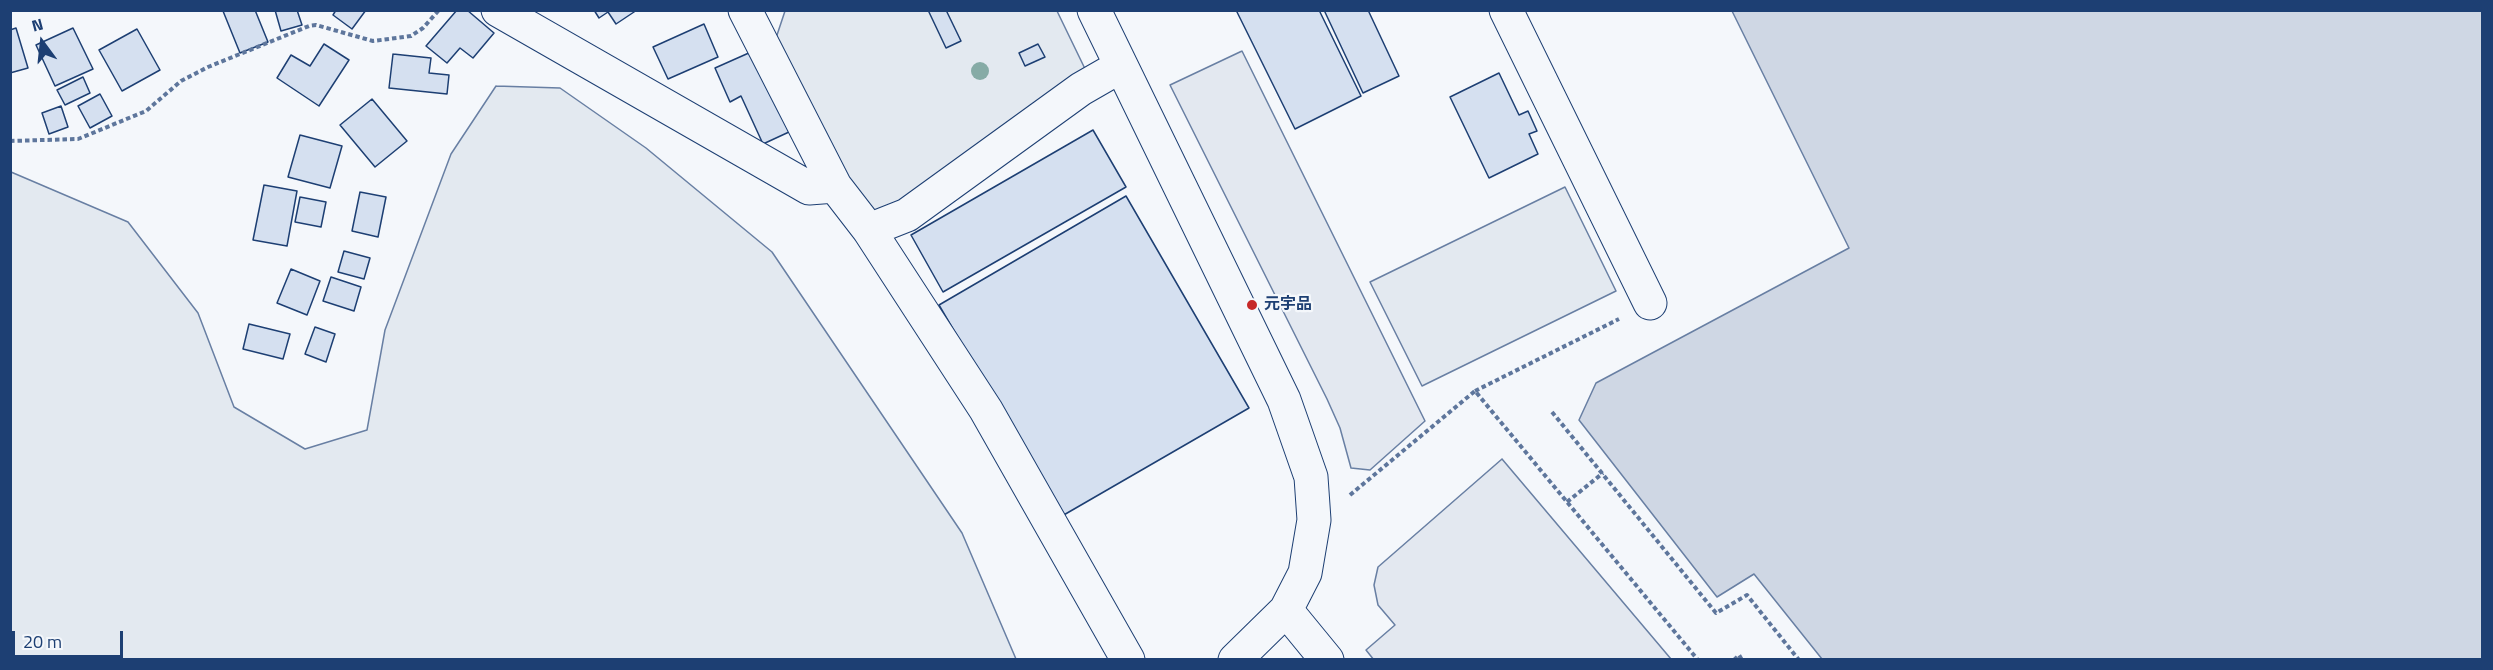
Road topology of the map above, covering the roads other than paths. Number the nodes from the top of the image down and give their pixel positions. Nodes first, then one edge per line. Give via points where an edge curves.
1 (498, 10) edge
2 (745, 10) edge
3 (1094, 10) edge
4 (1506, 10) edge
5 (1121, 66) junction
6 (835, 186) junction
7 (869, 230) junction
8 (1650, 303) road end
9 (1286, 610) junction
10 (1128, 660) edge
11 (1235, 660) edge
12 (1327, 660) edge

1 - 6 street via 809,188
2 - 6 street
3 - 5 street
4 - 8 street
5 - 7 street via 1081,89 907,215
5 - 9 street via 1287,406 1311,477 1314,520 1305,573
6 - 7 street
7 - 10 street via 986,410
9 - 11 street
9 - 12 street

